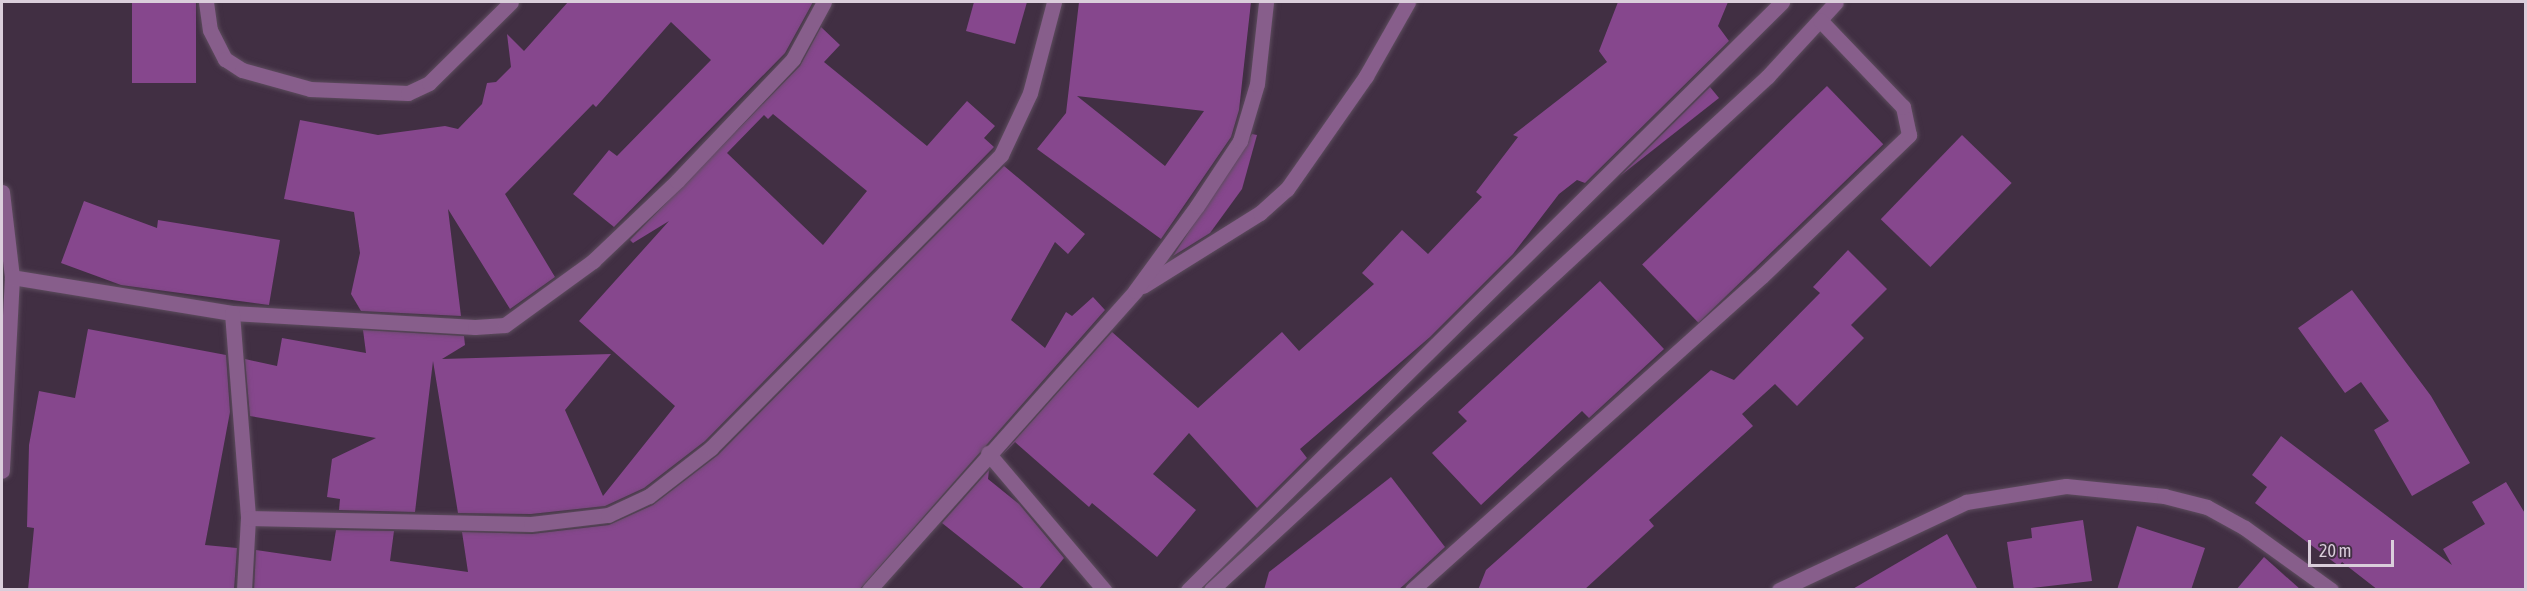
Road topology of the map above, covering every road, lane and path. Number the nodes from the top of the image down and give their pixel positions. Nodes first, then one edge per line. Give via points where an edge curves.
1 (206, 2) edge
2 (511, 2) edge
3 (824, 2) edge
4 (1054, 2) edge
5 (1266, 2) edge
6 (1408, 2) edge
7 (1782, 2) edge
8 (1836, 2) edge
9 (1820, 20) junction
10 (2, 192) edge
11 (12, 277) junction
12 (1135, 291) junction
13 (232, 313) junction
14 (988, 453) junction
15 (2, 471) edge
16 (248, 518) junction
17 (244, 590) edge
18 (869, 590) edge
19 (1104, 590) edge
20 (1188, 590) edge
21 (1211, 590) edge
22 (1412, 590) edge
23 (1779, 590) edge
24 (2331, 590) edge

1 - 2 street via 210,30 225,58 242,70 310,88 408,93 429,83
3 - 13 street via 793,59 676,181 593,261 505,325 475,327
4 - 16 street via 1030,93 1001,155 711,448 649,496 608,515 531,524
5 - 12 street via 1257,84 1240,141
6 - 12 street via 1366,76 1287,189 1260,213
7 - 20 street
8 - 9 street
9 - 21 street via 1768,76
9 - 22 street via 1903,107 1910,121 1909,135
10 - 11 street
11 - 13 street
11 - 15 street
12 - 14 street
13 - 16 street
14 - 18 street
14 - 19 street
16 - 17 street
23 - 24 street via 1966,502 2066,486 2164,496 2207,507 2245,528

